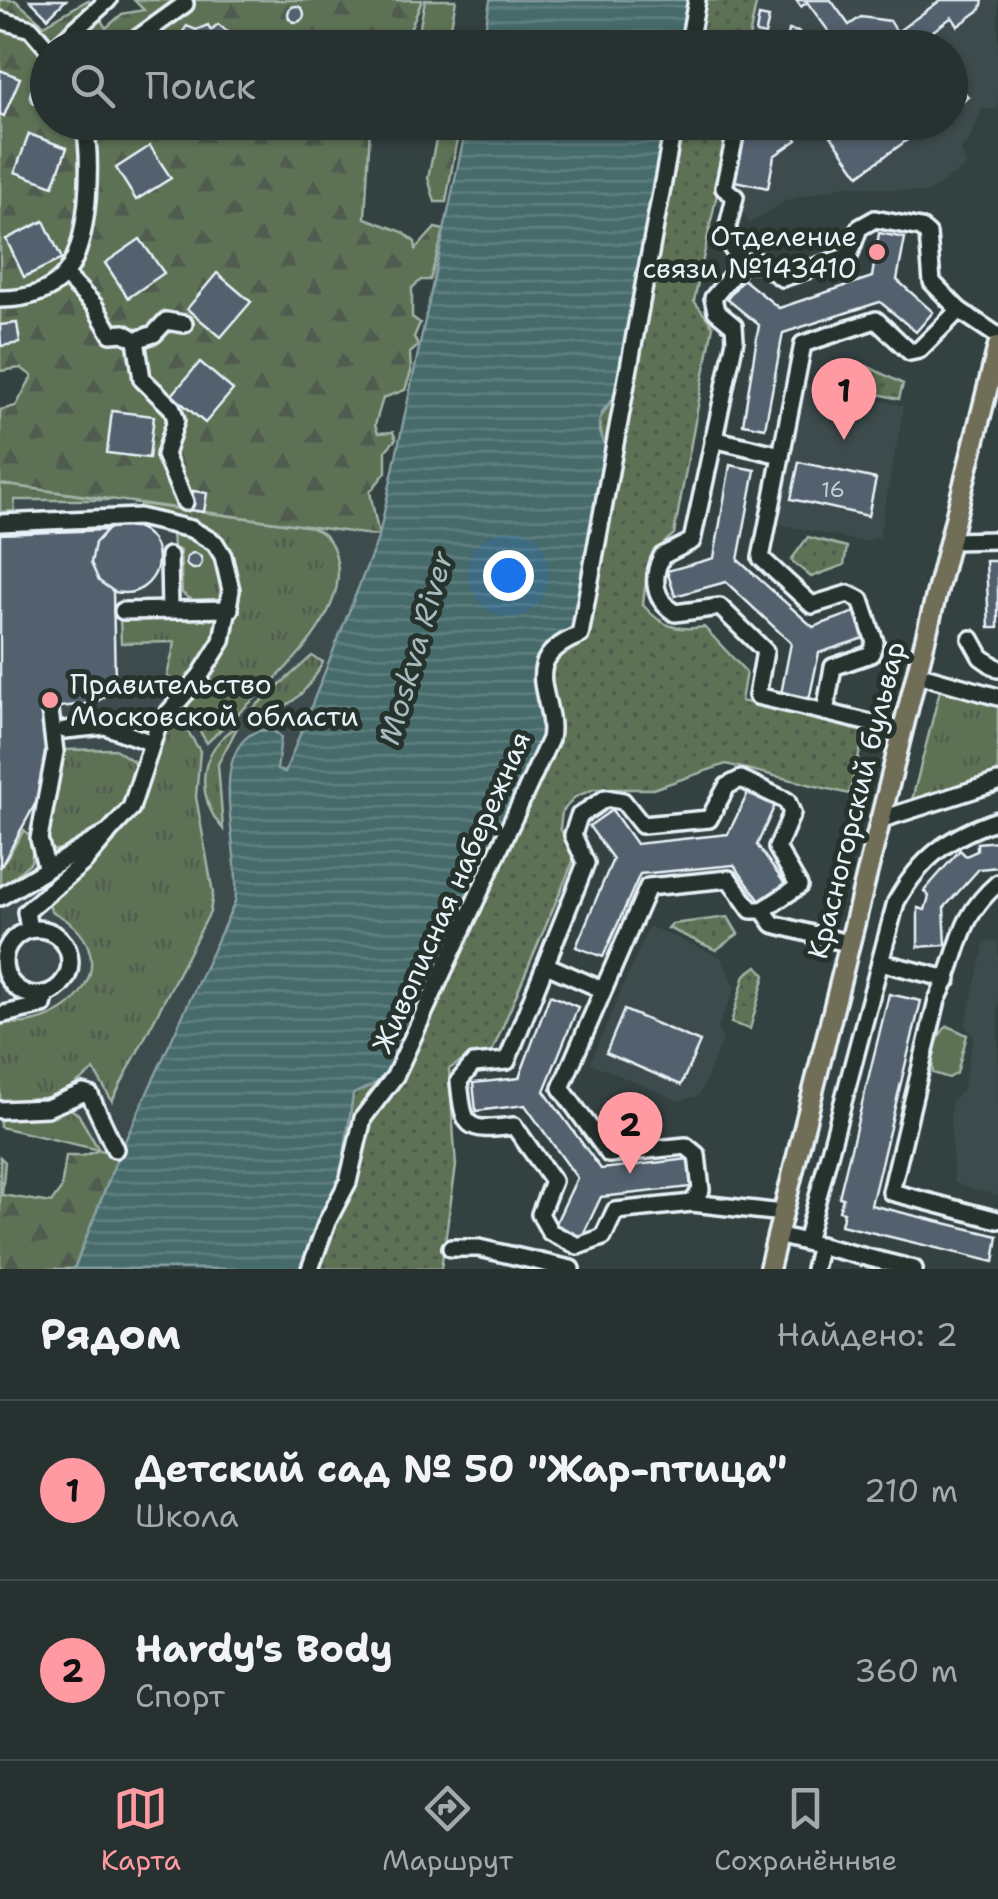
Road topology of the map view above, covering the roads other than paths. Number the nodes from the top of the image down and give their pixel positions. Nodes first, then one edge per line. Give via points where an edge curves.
1 (108, 0) edge
2 (697, 0) edge
3 (184, 4) dead end
4 (0, 20) edge
5 (34, 30) edge
6 (72, 30) edge
7 (149, 30) edge
8 (691, 30) edge
9 (86, 140) edge
10 (671, 140) edge
11 (734, 140) edge
12 (89, 177) junction
13 (101, 191) dead end
14 (742, 264) junction
15 (65, 274) junction
16 (0, 299) edge
17 (959, 310) junction
18 (184, 324) dead end
19 (998, 336) edge
20 (136, 340) junction
21 (998, 346) edge
22 (992, 388) edge
23 (713, 439) junction
24 (781, 455) junction
25 (185, 502) dead end
26 (0, 524) edge
27 (998, 540) edge
28 (950, 541) junction
29 (170, 556) dead end
30 (230, 609) junction
31 (123, 610) dead end
32 (170, 610) junction
33 (971, 639) dead end
34 (998, 669) edge
35 (917, 674) junction
36 (998, 698) edge
37 (50, 710) dead end
38 (825, 712) junction
39 (65, 730) dead end
40 (902, 731) junction
41 (150, 742) junction
42 (998, 782) edge
43 (878, 820) junction
44 (998, 820) edge
45 (110, 832) junction
46 (46, 866) junction
47 (998, 883) edge
48 (0, 896) edge
49 (763, 910) junction
50 (29, 930) junction
51 (847, 943) junction
52 (880, 962) junction
53 (546, 964) junction
54 (948, 980) junction
55 (601, 989) junction
56 (46, 994) junction
57 (0, 1015) edge
58 (0, 1110) edge
59 (116, 1150) dead end
60 (692, 1203) junction
61 (783, 1213) junction
62 (998, 1220) edge
63 (777, 1235) junction
64 (813, 1243) junction
65 (452, 1248) dead end
66 (310, 1269) edge
67 (571, 1269) edge
68 (769, 1269) edge
69 (814, 1269) edge
70 (914, 1269) edge

1 - 6 street
2 - 8 street
3 - 7 street
4 - 5 street
9 - 12 street
10 - 66 street, Живописная набережная via 580,635 560,645 543,672 542,694 554,722 550,739 395,1076 363,1118 348,1182
11 - 14 street via 724,188 735,197 725,238
12 - 13 street
12 - 15 street via 78,259
14 - 17 street via 759,262 782,278 850,256 859,228 875,219 920,228 928,234 932,282
14 - 23 street via 713,298 716,311 737,332
15 - 16 street via 38,295
15 - 20 street via 112,334
17 - 19 street
17 - 24 street via 910,352 876,320 803,344
18 - 20 street via 166,321
20 - 25 street via 142,379 176,420 165,455
21 - 22 main road, Красногорский бульвар
22 - 28 main road, Красногорский бульвар
23 - 24 street
23 - 38 street via 692,540 662,556 657,566 660,598 676,614 720,606 766,651 756,696
24 - 38 street via 761,558 812,604 848,594 861,600 875,642 871,654 833,667
26 - 30 street via 139,517 191,529 224,556
27 - 28 street
28 - 35 main road, Красногорский бульвар
29 - 32 street
30 - 32 street
30 - 41 street via 212,661 172,705
31 - 32 street
33 - 34 street
35 - 36 street
35 - 40 main road, Красногорский бульвар
37 - 46 street via 55,752 38,839
38 - 40 street
39 - 41 street via 105,726
40 - 43 main road, Красногорский бульвар
41 - 45 street via 137,798
42 - 43 street
43 - 51 main road, Красногорский бульвар
44 - 52 street via 945,841 918,867 896,902
45 - 46 street
45 - 50 street via 26,912
46 - 48 street
47 - 54 street via 966,916
49 - 51 street via 773,924
49 - 53 street via 799,886 777,848 792,813 787,801 740,780 727,786 709,820 642,826 623,801 606,798 578,816 573,834 586,863
49 - 55 street via 751,910 729,879 648,887
50 - 56 street via 54,933 70,954 66,979
50 - 56 street via 8,945 5,970 20,991
51 - 61 main road, Красногорский бульвар
52 - 54 street
52 - 64 street
53 - 55 street
53 - 60 street via 507,1060 473,1064 459,1080 469,1126 514,1126 553,1181 540,1214 550,1232 578,1246 603,1237 615,1211
54 - 62 street via 937,1000 891,1192
55 - 60 street via 561,1088 609,1154 686,1146 697,1155 701,1190
56 - 57 street via 43,1005
58 - 59 street via 31,1110 90,1095
60 - 61 street
61 - 63 main road, Красногорский бульвар
63 - 64 street
63 - 68 main road, Красногорский бульвар
64 - 69 street
64 - 70 street
65 - 67 street

